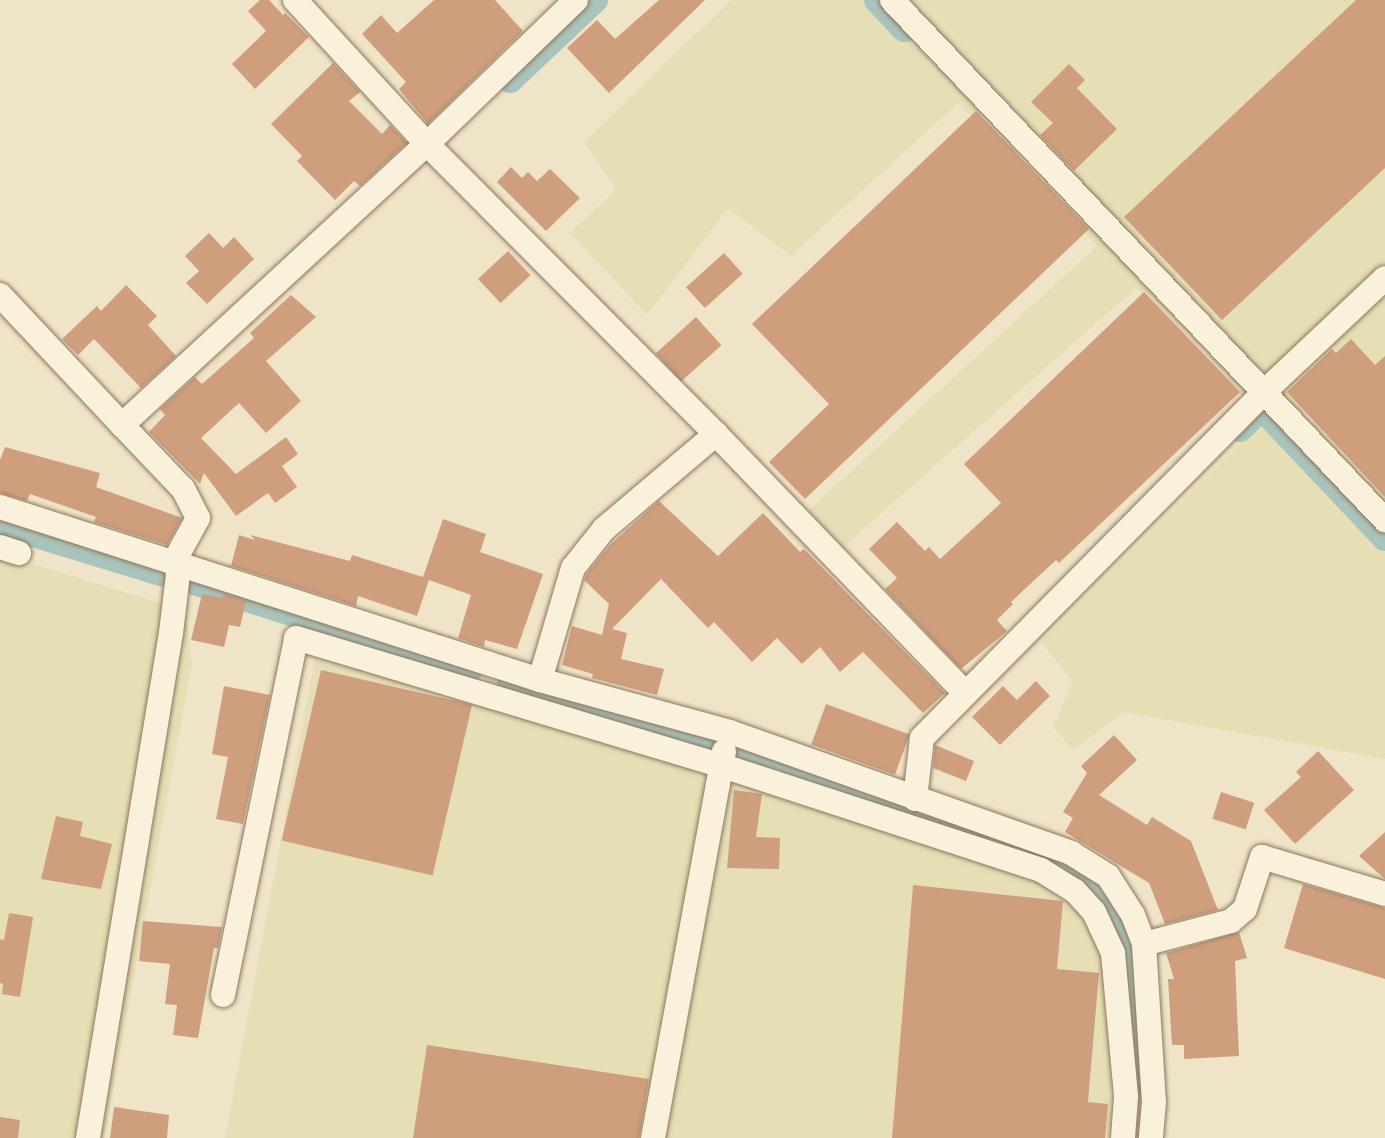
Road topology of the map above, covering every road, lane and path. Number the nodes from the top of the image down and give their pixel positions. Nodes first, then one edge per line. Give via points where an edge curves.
1 (295, 0) edge
2 (576, 0) edge
3 (892, 0) edge
4 (427, 144) junction
5 (1385, 278) edge
6 (0, 295) edge
7 (1264, 392) junction
8 (122, 425) junction
9 (716, 434) junction
10 (0, 507) edge
11 (1385, 520) edge
12 (175, 560) junction
13 (540, 680) junction
14 (965, 693) junction
15 (730, 732) junction
16 (720, 765) junction
17 (915, 798) junction
18 (1385, 894) edge
19 (1103, 905) junction
20 (1133, 915) junction
21 (1144, 944) junction
22 (223, 995) dead end
23 (88, 1138) edge
24 (652, 1138) edge
25 (1123, 1138) edge
26 (1151, 1138) edge

1 - 4 street
2 - 4 street
3 - 7 street
4 - 8 street
4 - 9 street
5 - 7 street
6 - 8 street
7 - 11 street
7 - 14 street
8 - 12 street via 183,489 198,518
9 - 13 street via 604,529 573,568
9 - 14 street
10 - 12 street
12 - 13 street
12 - 23 street via 178,574 171,633
13 - 15 street
14 - 17 street via 922,738
15 - 16 street
15 - 17 street
16 - 19 street via 1041,870
16 - 22 street via 296,638
16 - 24 street
17 - 20 street via 1071,853 1108,876
18 - 21 street via 1262,856 1245,909 1231,921
19 - 20 street
19 - 25 street via 1113,953 1126,1096
20 - 21 street
21 - 26 street via 1154,1102

